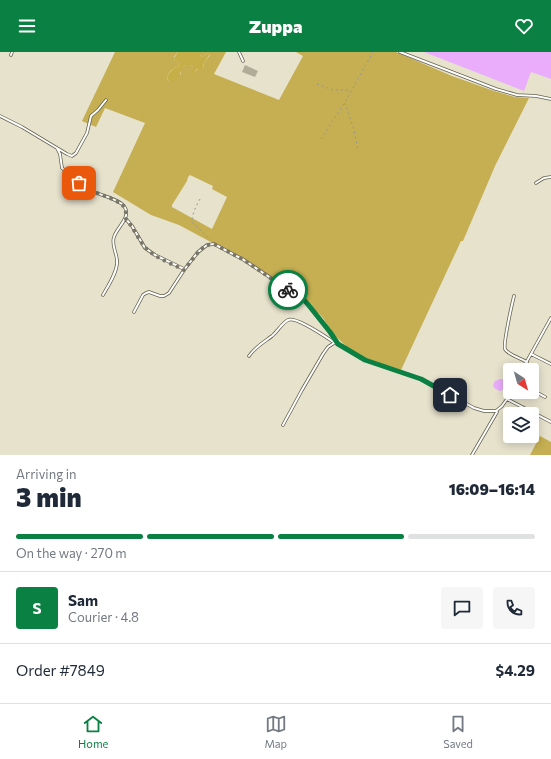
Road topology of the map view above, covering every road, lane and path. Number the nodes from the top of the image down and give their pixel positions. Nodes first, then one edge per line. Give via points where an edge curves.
1 (12, 52) edge
2 (239, 52) edge
3 (373, 52) edge
4 (400, 52) edge
5 (11, 55) dead end
6 (243, 60) dead end
7 (317, 84) dead end
8 (352, 90) junction
9 (551, 99) edge
10 (106, 100) dead end
11 (345, 102) junction
12 (0, 116) edge
13 (321, 139) dead end
14 (57, 148) junction
15 (358, 150) dead end
16 (551, 177) edge
17 (536, 183) dead end
18 (200, 199) dead end
19 (125, 218) junction
20 (214, 244) junction
21 (184, 270) junction
22 (103, 295) dead end
23 (514, 296) dead end
24 (134, 312) dead end
25 (551, 318) edge
26 (337, 344) junction
27 (531, 354) junction
28 (249, 356) dead end
29 (527, 362) joint
30 (551, 364) edge
31 (539, 394) edge
32 (546, 397) dead end
33 (507, 399) joint
34 (498, 411) junction
35 (551, 422) edge
36 (283, 425) dead end
37 (472, 455) edge

1 - 5 lane
2 - 6 lane
3 - 8 path
4 - 9 lane via 496,89 516,95
7 - 8 path via 332,90
8 - 11 path
10 - 14 lane via 91,116 87,133 75,154 70,156
11 - 13 path
11 - 15 path
12 - 14 lane
14 - 19 lane via 64,170 84,188 122,204 126,211
16 - 17 lane
18 - 20 path via 192,222
19 - 21 lane via 146,248
19 - 22 lane via 113,238 117,267
20 - 21 lane via 200,250
20 - 26 lane via 244,260 305,301
21 - 24 lane via 169,293 160,296 146,292
23 - 29 lane via 505,348
25 - 27 lane
26 - 28 lane via 297,321 290,320
26 - 34 lane via 365,360 421,379 474,408
26 - 36 lane via 331,344 323,354
27 - 29 lane
27 - 30 lane
31 - 32 lane
33 - 34 lane
33 - 35 lane
34 - 37 lane

